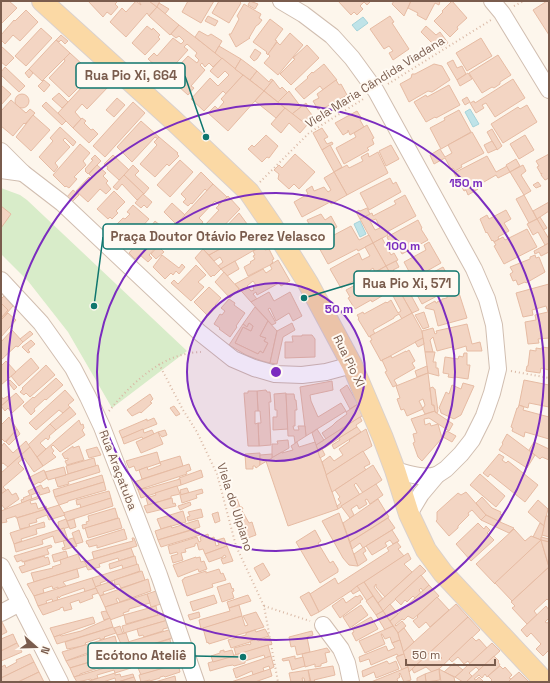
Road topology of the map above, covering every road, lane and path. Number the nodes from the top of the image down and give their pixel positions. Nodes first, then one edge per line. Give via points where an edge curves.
1 (42, 1) edge
2 (281, 1) edge
3 (492, 1) edge
4 (482, 26) dead end
5 (549, 90) edge
6 (376, 91) junction
7 (1, 151) edge
8 (1, 170) edge
9 (23, 173) junction
10 (249, 192) junction
11 (1, 280) edge
12 (222, 351) junction
13 (159, 364) junction
14 (352, 365) junction
15 (498, 369) junction
16 (549, 378) edge
17 (102, 427) junction
18 (395, 470) junction
19 (437, 476) junction
20 (409, 514) junction
21 (1, 566) edge
22 (20, 603) junction
23 (264, 606) junction
24 (1, 613) edge
25 (323, 625) joint
26 (60, 682) edge
27 (196, 682) edge
28 (278, 682) edge
29 (350, 682) edge
30 (545, 682) edge

1 - 10 main road, Rua Pio XI
2 - 6 street via 332,36
3 - 5 street
4 - 6 path, Viela Maria Cândida Viadana
6 - 10 path, Viela Maria Cândida Viadana via 309,134
6 - 15 street via 488,299 494,325
7 - 9 street
8 - 9 street
9 - 12 street via 62,203
10 - 14 main road, Rua Pio XI via 308,283
11 - 17 street, Rua Araçatuba via 41,324 73,368
12 - 13 path via 189,352
12 - 14 street via 233,359 275,374 310,374
13 - 17 path via 127,390 109,411
13 - 23 path, Viela do Ulpiano via 217,474 236,546
14 - 18 main road, Rua Pio XI
15 - 16 path
15 - 19 street via 484,416 472,440
17 - 27 street, Rua Araçatuba via 159,575
18 - 19 street via 428,478
18 - 20 main road, Rua Pio XI
19 - 20 street via 421,494
20 - 30 main road, Rua Pio XI via 426,550 438,568
21 - 22 street
22 - 24 street
22 - 26 street
23 - 25 path
23 - 28 path, Viela do Ulpiano
25 - 29 street via 341,649 347,663

